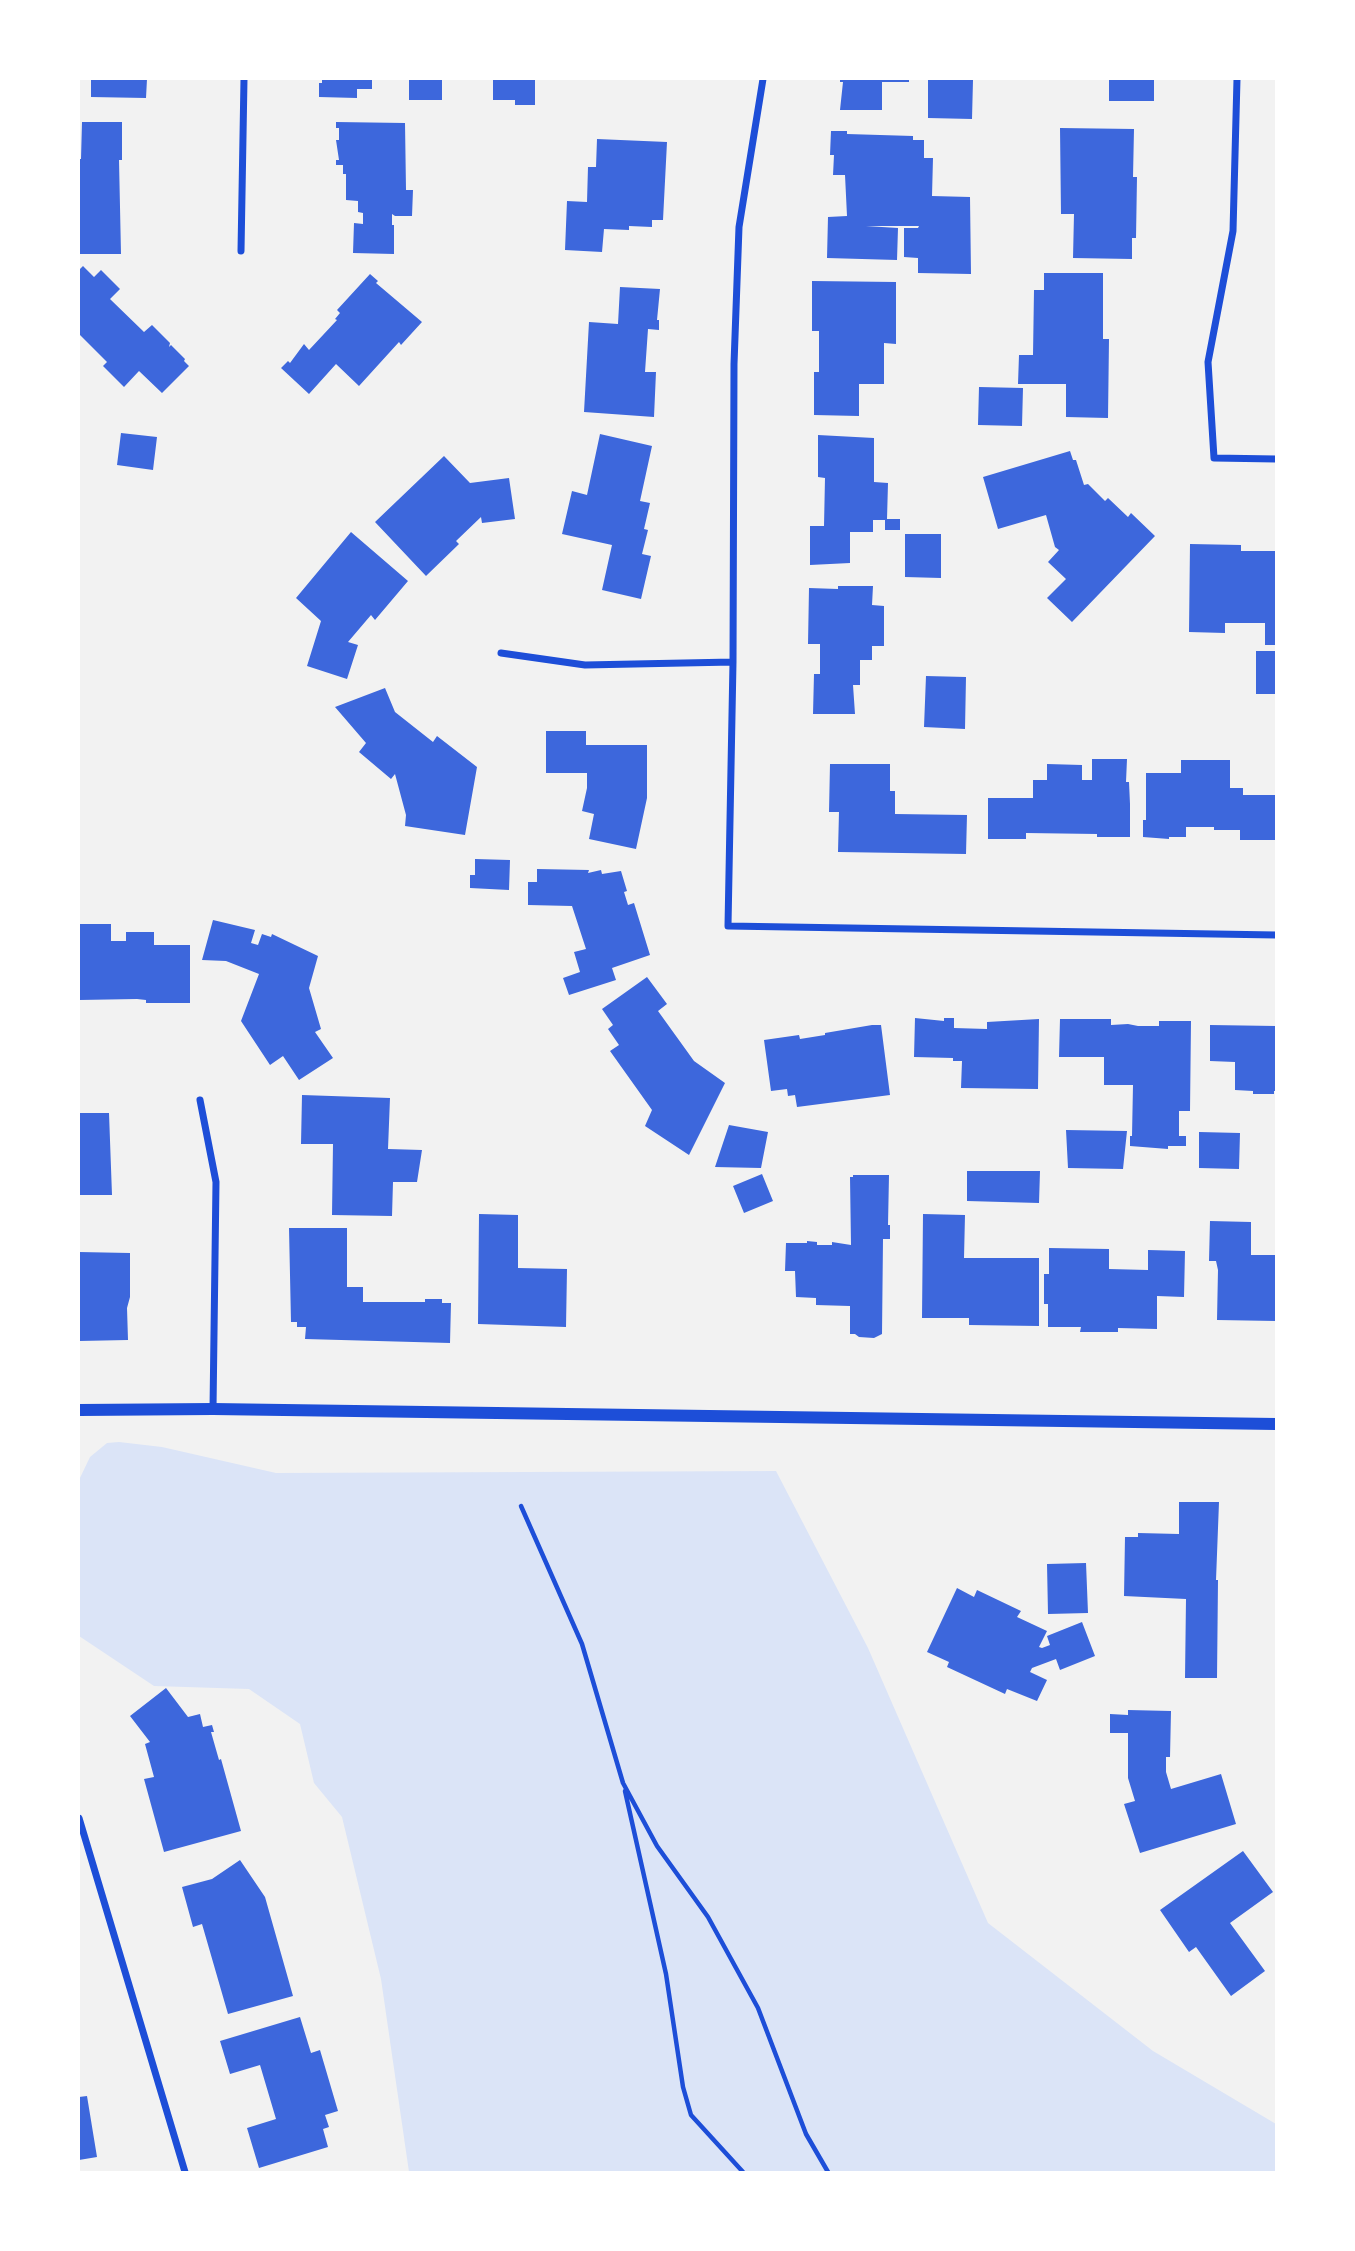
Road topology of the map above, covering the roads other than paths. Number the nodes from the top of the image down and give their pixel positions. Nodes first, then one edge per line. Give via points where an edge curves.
1 (244, 79) edge
2 (763, 79) edge
3 (1237, 79) edge
4 (241, 251) dead end
5 (1276, 459) edge
6 (501, 653) dead end
7 (733, 662) junction
8 (1276, 935) edge
9 (200, 1100) dead end
10 (213, 1409) junction
11 (79, 1410) edge
12 (1276, 1424) edge
13 (79, 1818) edge
14 (185, 2172) edge

1 - 4 street
2 - 7 street via 739,227
3 - 5 street via 1233,231 1208,362 1214,458
6 - 7 street via 585,665
7 - 8 street via 729,926
9 - 10 street via 216,1182
10 - 11 street
10 - 12 street
13 - 14 street

